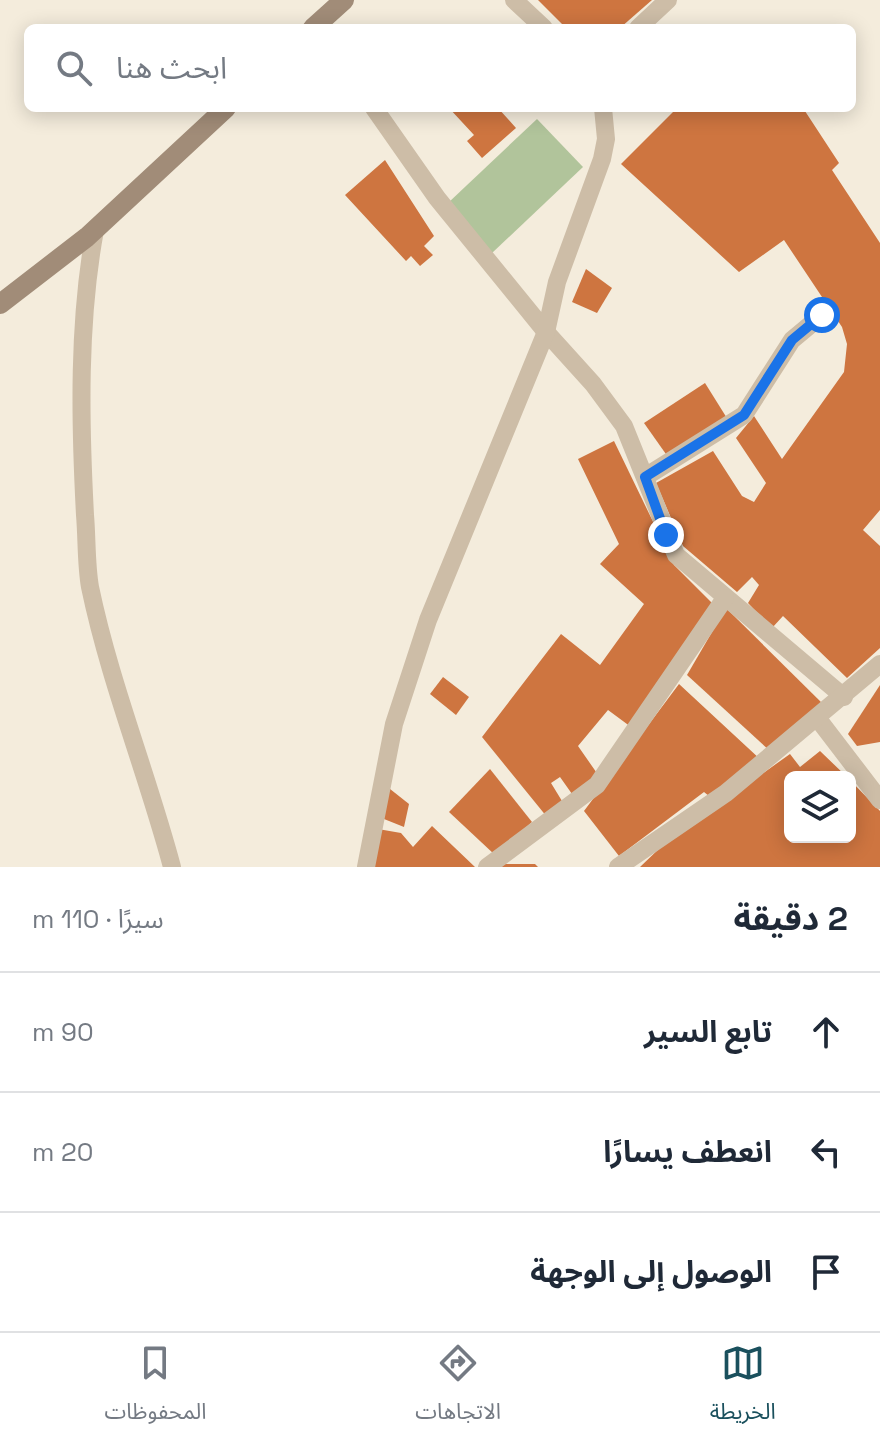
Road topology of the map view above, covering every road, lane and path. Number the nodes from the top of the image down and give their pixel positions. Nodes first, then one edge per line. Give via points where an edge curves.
1 (344, 0) edge
2 (514, 0) edge
3 (668, 0) edge
4 (319, 24) edge
5 (540, 24) edge
6 (642, 24) edge
7 (222, 112) edge
8 (377, 112) edge
9 (603, 112) edge
10 (95, 230) junction
11 (0, 304) edge
12 (822, 315) dead end
13 (546, 332) junction
14 (645, 477) junction
15 (725, 598) junction
16 (880, 664) edge
17 (844, 697) junction
18 (818, 719) junction
19 (880, 800) edge
20 (172, 867) edge
21 (366, 867) edge
22 (487, 867) edge
23 (618, 867) edge

1 - 4 street
2 - 5 street
3 - 6 street
7 - 10 street
8 - 13 street via 437,198
9 - 13 street via 602,159 557,282
10 - 11 street
10 - 20 street via 87,272 83,358 90,584 120,705
12 - 14 street via 792,340 744,415
13 - 14 street via 624,426
13 - 21 street via 428,620 394,724
14 - 15 street via 672,548
15 - 17 street
15 - 22 street via 597,785
16 - 17 street
17 - 18 street
18 - 19 street
18 - 23 street via 726,793

